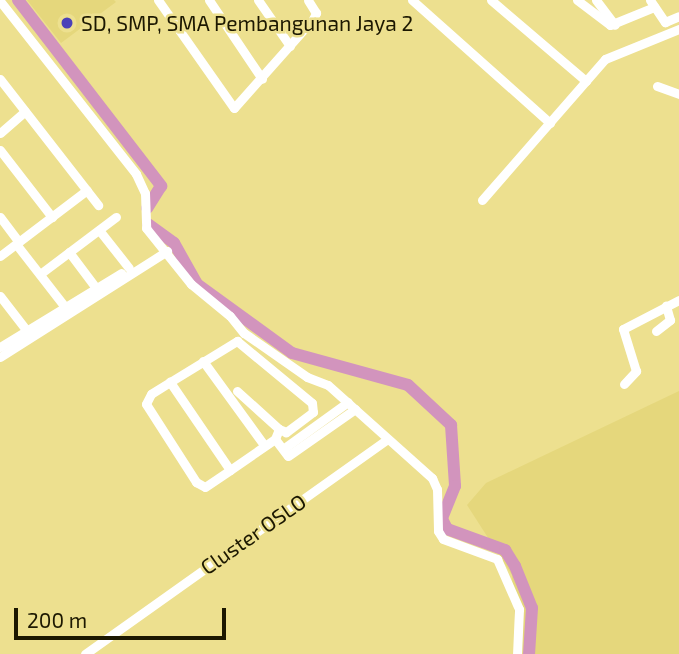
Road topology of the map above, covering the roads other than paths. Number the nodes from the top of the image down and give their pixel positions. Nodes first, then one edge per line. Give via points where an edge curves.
1 (158, 0) edge
2 (209, 0) edge
3 (258, 0) edge
4 (307, 0) edge
5 (412, 0) edge
6 (491, 0) edge
7 (577, 0) edge
8 (596, 0) edge
9 (0, 1) edge
10 (652, 3) edge
11 (679, 16) edge
12 (615, 25) junction
13 (679, 29) edge
14 (290, 46) junction
15 (262, 79) junction
16 (0, 80) edge
17 (586, 81) junction
18 (657, 86) dead end
19 (679, 94) edge
20 (25, 111) junction
21 (550, 123) junction
22 (0, 132) edge
23 (0, 150) edge
24 (4, 163) edge
25 (87, 190) junction
26 (482, 200) dead end
27 (98, 205) dead end
28 (0, 217) edge
29 (52, 217) junction
30 (116, 217) dead end
31 (99, 230) junction
32 (17, 243) junction
33 (166, 251) junction
34 (69, 252) junction
35 (0, 256) edge
36 (40, 274) junction
37 (96, 288) junction
38 (0, 296) edge
39 (679, 300) edge
40 (666, 306) junction
41 (65, 307) junction
42 (27, 331) junction
43 (656, 331) dead end
44 (0, 347) edge
45 (0, 357) edge
46 (203, 361) junction
47 (170, 382) junction
48 (624, 384) dead end
49 (237, 391) dead end
50 (351, 406) junction
51 (279, 429) junction
52 (275, 439) junction
53 (387, 439) junction
54 (264, 445) junction
55 (230, 470) junction
56 (85, 654) edge
57 (517, 654) edge

1 - 15 street via 231,107 240,105
2 - 15 street
3 - 14 street
4 - 14 street via 315,16
5 - 21 street
6 - 17 street
7 - 12 street via 608,25
8 - 12 street
9 - 33 street via 136,174 145,193 146,228
10 - 11 street via 665,22
10 - 12 street
13 - 17 street via 609,56
14 - 15 street
16 - 20 street
17 - 21 street
18 - 19 street
20 - 22 street
20 - 25 street
21 - 26 street
23 - 24 street
24 - 29 street
25 - 27 street
25 - 29 street
28 - 32 street
29 - 32 street
30 - 31 street
31 - 34 street
31 - 37 street via 133,266
32 - 35 street
32 - 36 street
33 - 45 street
33 - 50 street via 191,284 244,333 307,377 328,385
34 - 36 street
34 - 37 street
36 - 41 street
37 - 41 street
38 - 42 street
39 - 40 street
40 - 43 street via 670,320
40 - 48 street via 623,329 636,371
41 - 42 street
42 - 44 street
46 - 47 street
46 - 51 street via 237,341 312,403 313,412 286,432
46 - 54 street
47 - 55 street
47 - 55 street via 151,394 146,404 196,482 205,487
49 - 51 street
50 - 52 street via 286,452
50 - 53 street
51 - 52 street
52 - 54 street
53 - 56 street, Cluster OSLO
53 - 57 street via 436,483 440,535 492,554 501,565 519,609
54 - 55 street

